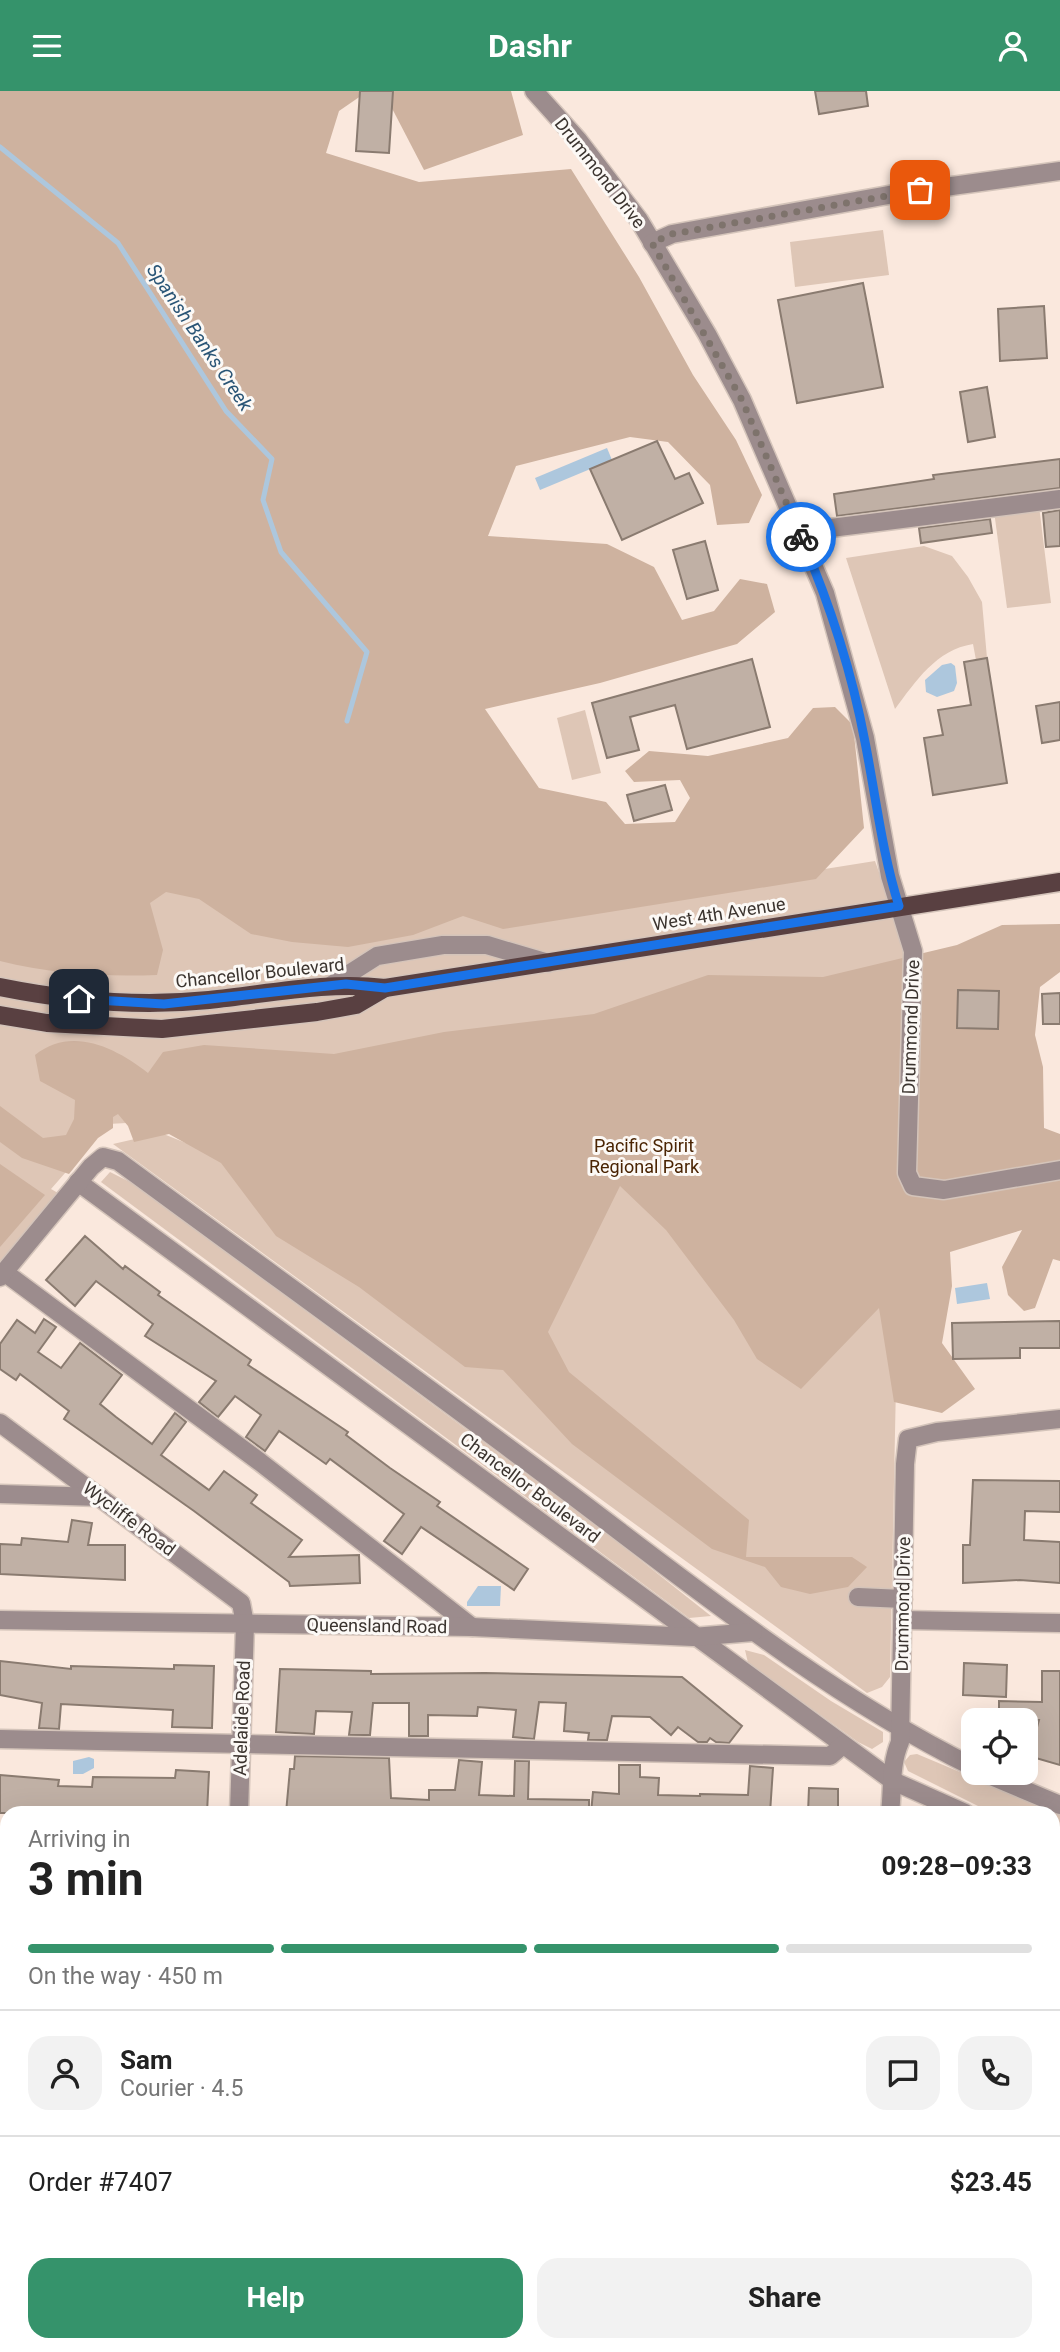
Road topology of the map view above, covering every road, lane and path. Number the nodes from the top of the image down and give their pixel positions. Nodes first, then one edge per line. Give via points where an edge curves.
1 (534, 91) edge
2 (1060, 171) edge
3 (652, 243) junction
4 (1060, 499) edge
5 (799, 532) junction
6 (1060, 882) edge
7 (899, 906) junction
8 (548, 963) junction
9 (0, 986) edge
10 (330, 986) junction
11 (385, 988) junction
12 (0, 1015) edge
13 (1060, 1170) edge
14 (78, 1182) junction
15 (2, 1274) edge
16 (1060, 1419) edge
17 (0, 1423) edge
18 (0, 1494) edge
19 (100, 1497) junction
20 (858, 1597) dead end
21 (903, 1599) junction
22 (0, 1620) edge
23 (903, 1620) junction
24 (245, 1623) junction
25 (1060, 1623) edge
26 (472, 1627) junction
27 (753, 1632) junction
28 (693, 1637) junction
29 (899, 1727) junction
30 (0, 1739) edge
31 (240, 1744) junction
32 (843, 1745) junction
33 (961, 1761) edge
34 (893, 1781) junction
35 (1012, 1785) edge
36 (1060, 1805) edge
37 (239, 1806) edge
38 (891, 1806) edge
39 (948, 1806) edge

1 - 3 street, Drummond Drive via 578,140
2 - 3 street via 894,194 672,234
3 - 5 street, Drummond Drive via 742,400
4 - 5 street
5 - 7 street, Drummond Drive via 825,593 865,739
6 - 7 main road, West 4th Avenue
7 - 8 main road, West 4th Avenue
7 - 13 street, Drummond Drive via 913,951 907,1173 913,1186 944,1190
8 - 10 street via 486,945 443,945 377,956
8 - 11 main road, West 4th Avenue
9 - 10 main road, Chancellor Boulevard via 103,1002 164,1004
10 - 11 main road, Chancellor Boulevard
11 - 12 main road via 356,1005 175,1028 113,1027
14 - 15 street
14 - 27 street, Chancellor Boulevard via 103,1157 118,1161
14 - 28 street, Chancellor Boulevard
15 - 26 street via 260,1462
16 - 21 street, Drummond Drive via 908,1439
17 - 19 street, Wycliffe Road
18 - 19 street
19 - 24 street, Wycliffe Road via 242,1603
20 - 21 street
21 - 23 street, Drummond Drive
22 - 24 street, Queensland Road
23 - 25 street
23 - 29 street, Drummond Drive
24 - 26 street, Queensland Road
24 - 31 street, Adelaide Road
26 - 28 street, Queensland Road
27 - 28 street, Queensland Road
27 - 29 street, Chancellor Boulevard
28 - 32 street, Chancellor Boulevard
29 - 33 street, Chancellor Boulevard
29 - 34 street, Drummond Drive via 900,1742 891,1762
30 - 31 street
31 - 32 street via 830,1756
31 - 37 street, Adelaide Road
32 - 34 street, Chancellor Boulevard
34 - 38 street, Drummond Drive
34 - 39 street, Chancellor Boulevard
35 - 36 street

